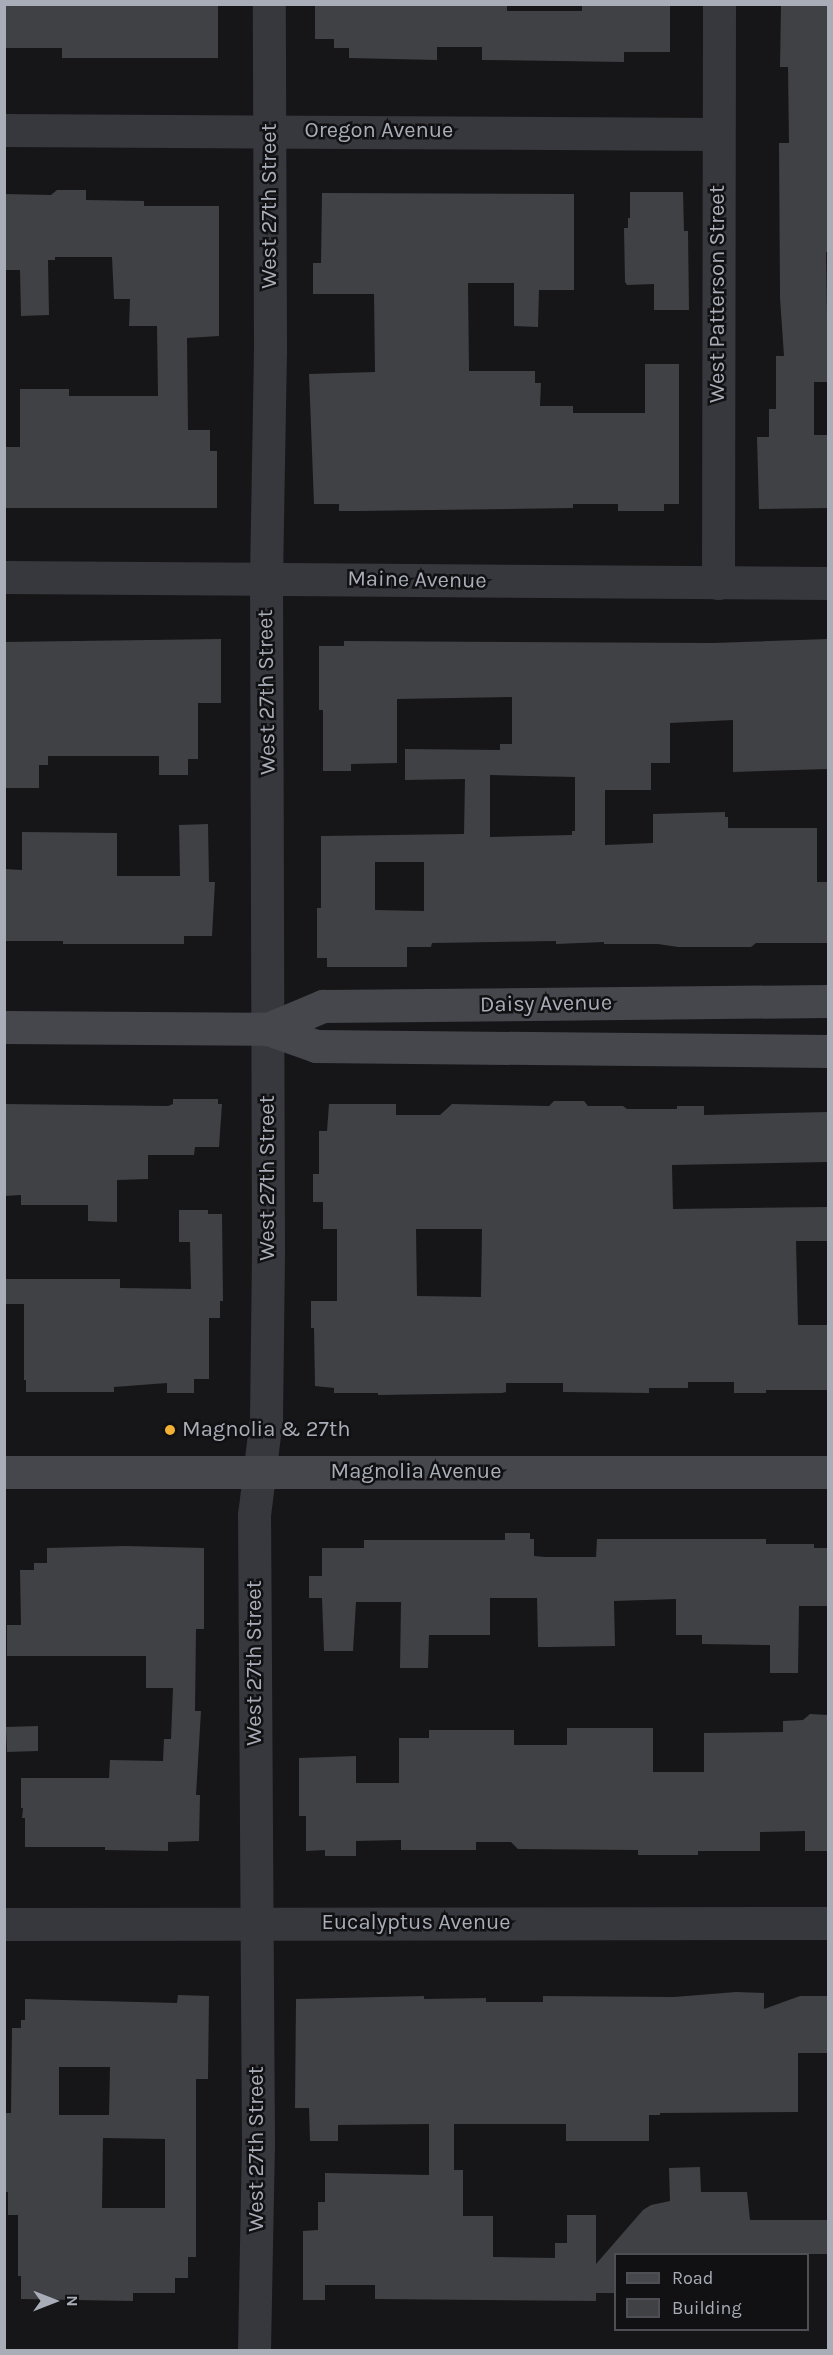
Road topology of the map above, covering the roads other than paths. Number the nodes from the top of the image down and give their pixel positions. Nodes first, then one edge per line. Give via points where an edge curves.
1 (269, 4) edge
2 (719, 4) edge
3 (4, 130) edge
4 (269, 130) junction
5 (718, 134) junction
6 (4, 577) edge
7 (266, 579) junction
8 (828, 583) edge
9 (718, 584) junction
10 (828, 1001) edge
11 (4, 1027) edge
12 (268, 1029) junction
13 (828, 1050) edge
14 (258, 1471) junction
15 (4, 1472) edge
16 (828, 1472) edge
17 (828, 1923) edge
18 (4, 1924) edge
19 (256, 1925) junction
20 (255, 2350) edge

1 - 4 street, West 27th Street
2 - 5 street, West Patterson Street
3 - 4 street, Oregon Avenue
4 - 5 street, Oregon Avenue
4 - 7 street, West 27th Street
5 - 9 street, West Patterson Street
6 - 7 street, Maine Avenue
7 - 9 street, Maine Avenue
7 - 12 street, West 27th Street
8 - 9 street, Maine Avenue
10 - 12 street, Daisy Avenue via 323,1006
11 - 12 street, Daisy Avenue
12 - 13 street, Daisy Avenue via 316,1046
12 - 14 street, West 27th Street via 266,1418
14 - 15 street, Magnolia Avenue
14 - 16 street, Magnolia Avenue
14 - 19 street, West 27th Street via 254,1515
17 - 19 street, Eucalyptus Avenue
18 - 19 street, Eucalyptus Avenue
19 - 20 street, West 27th Street

